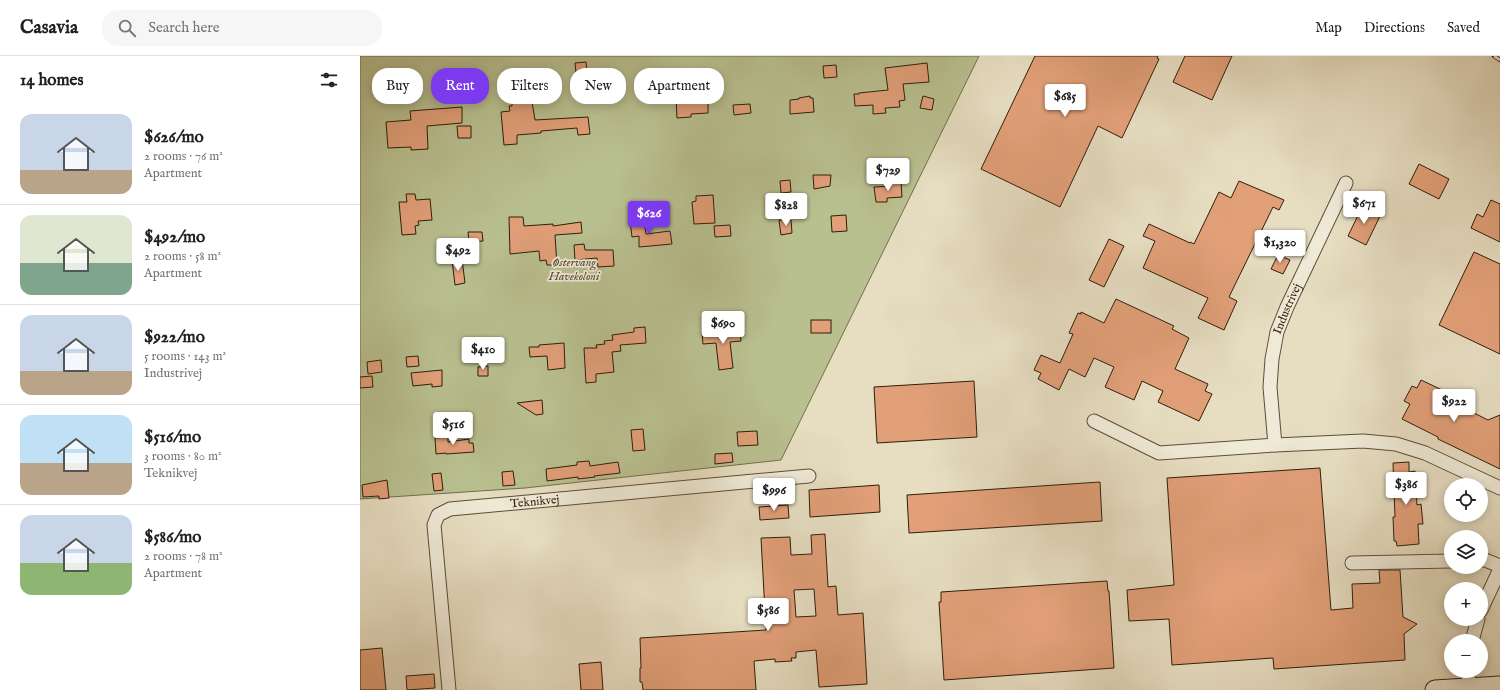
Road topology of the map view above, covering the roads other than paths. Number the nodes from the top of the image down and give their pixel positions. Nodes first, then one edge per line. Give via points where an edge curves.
1 (1346, 183) dead end
2 (1094, 421) dead end
3 (1275, 445) junction
4 (809, 476) dead end
5 (1500, 488) edge
6 (1444, 561) edge
7 (1488, 561) edge
8 (1352, 563) dead end
9 (1500, 566) edge
10 (1500, 570) edge
11 (1488, 595) edge
12 (1468, 679) edge
13 (1500, 686) edge
14 (449, 690) edge
15 (1435, 690) edge

1 - 3 street, Industrivej via 1287,307 1278,332 1272,359 1270,387
2 - 3 street via 1159,453
3 - 5 street via 1363,441 1396,444 1425,452
4 - 14 street, Teknikvej via 450,509 438,515 434,525
6 - 8 street
7 - 9 street
10 - 11 street
12 - 13 street
12 - 15 street

